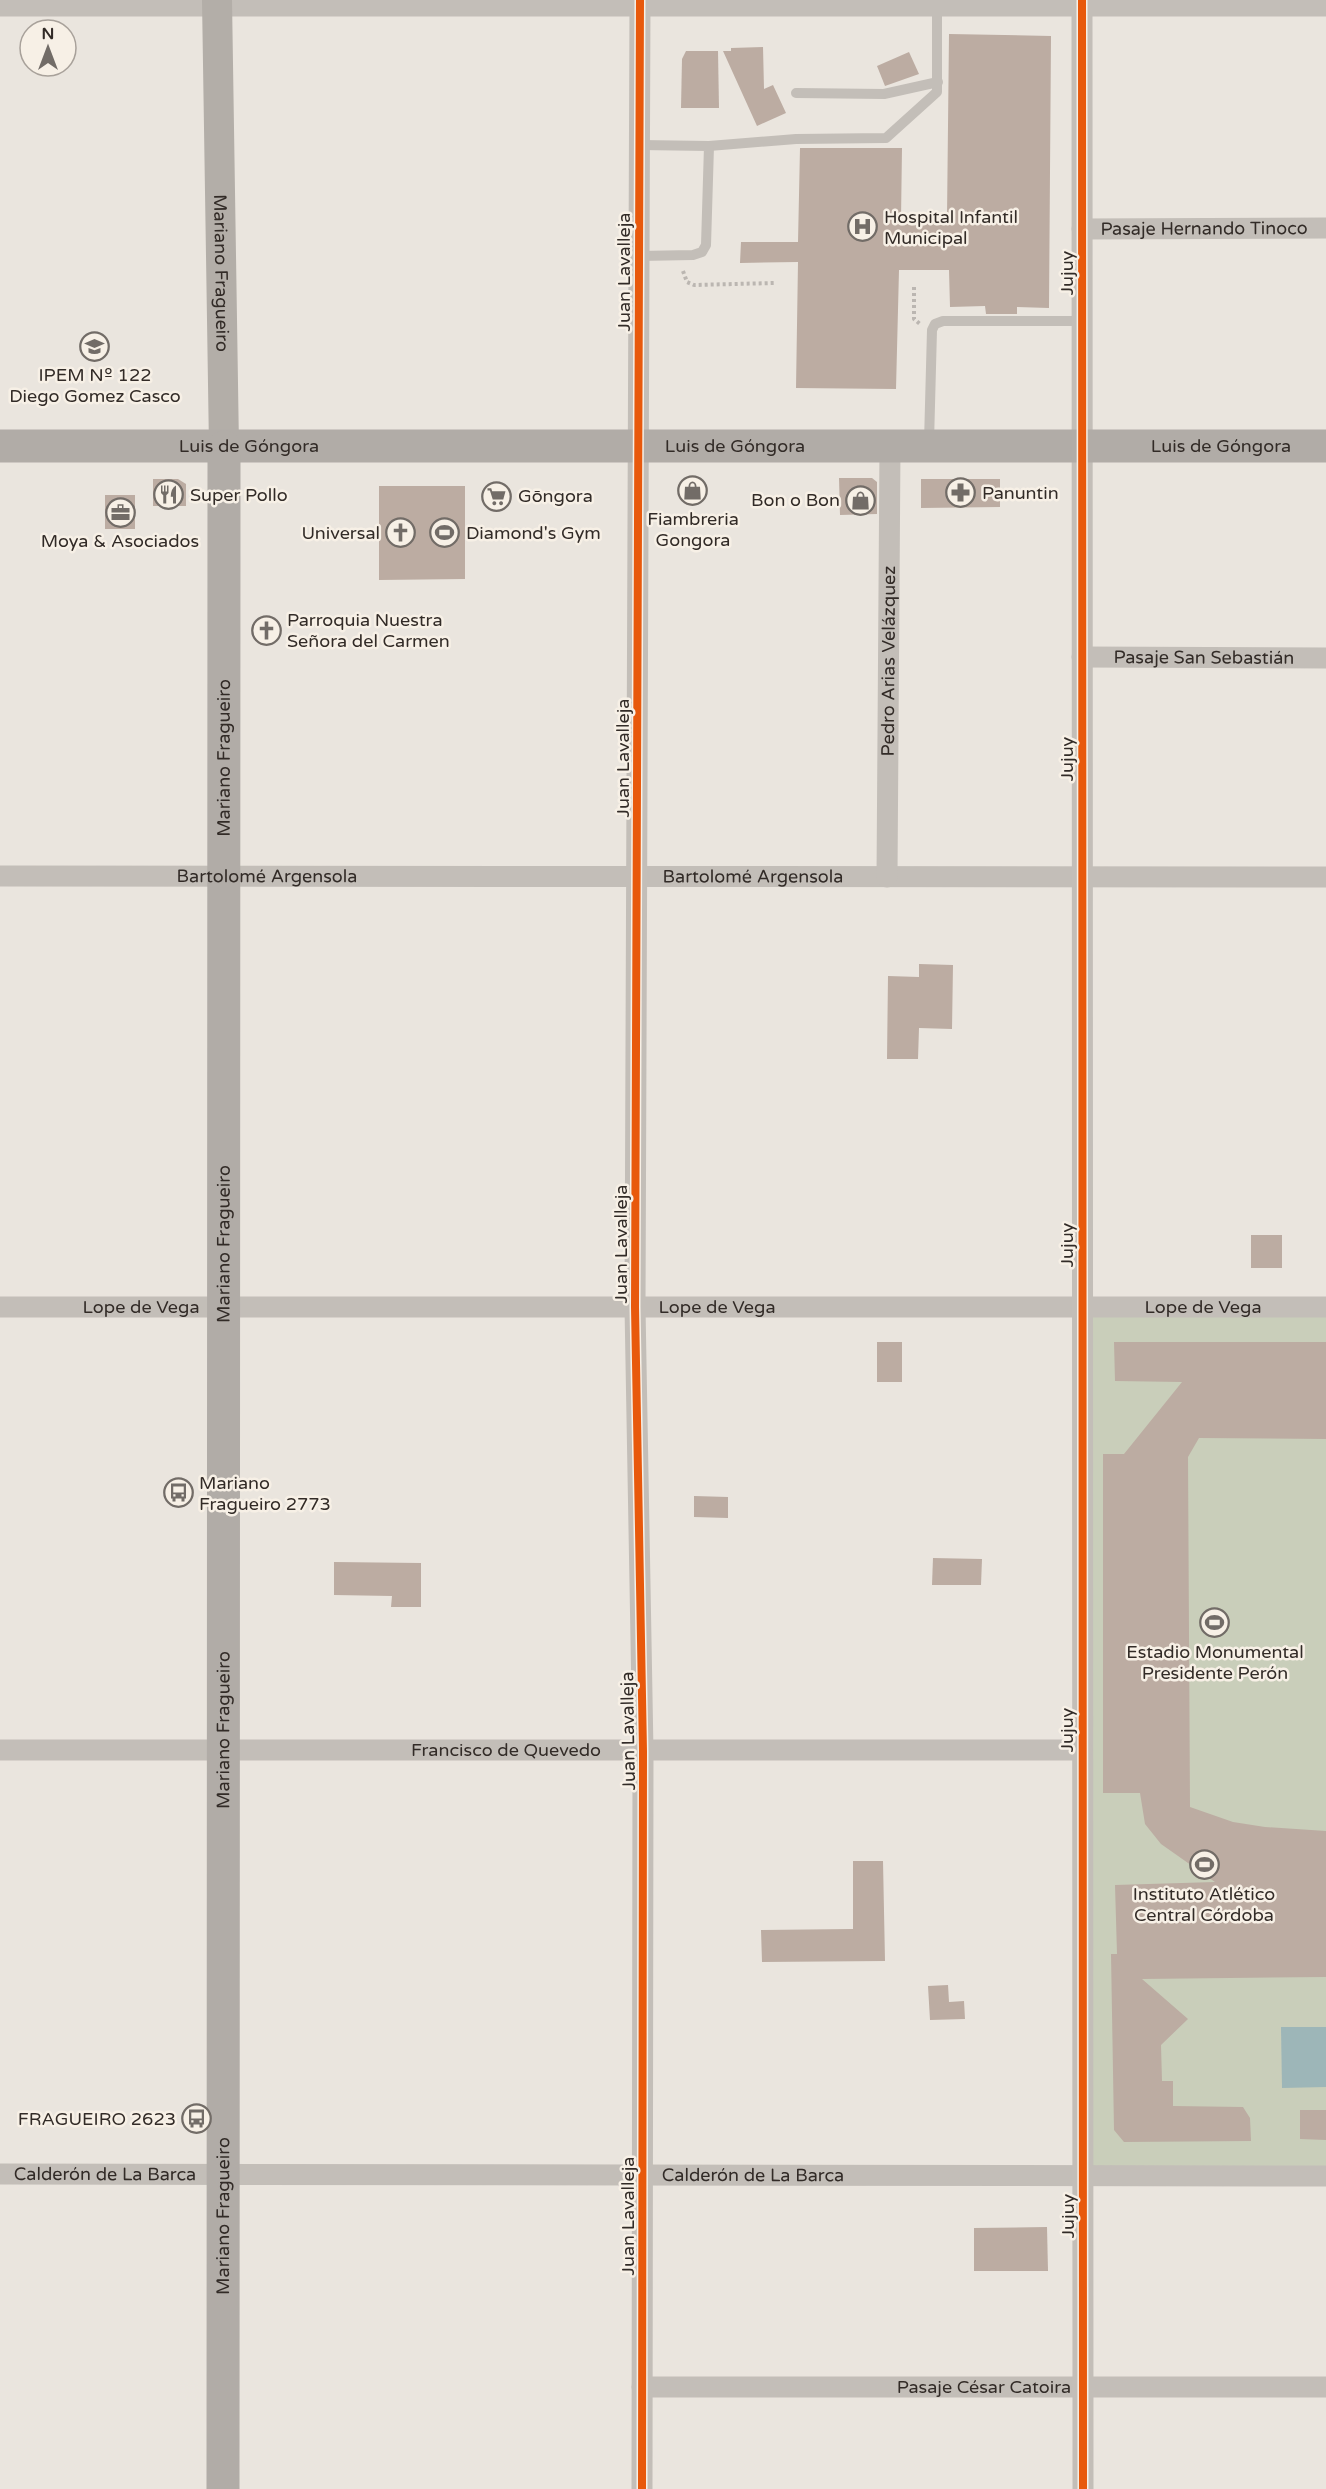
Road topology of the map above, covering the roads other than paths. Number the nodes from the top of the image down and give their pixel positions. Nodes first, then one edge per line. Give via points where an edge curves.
1 (217, 3) edge
2 (640, 3) edge
3 (1082, 3) edge
4 (937, 5) junction
5 (0, 6) edge
6 (1326, 6) edge
7 (938, 82) junction
8 (796, 93) dead end
9 (640, 145) junction
10 (709, 146) junction
11 (1326, 228) edge
12 (1082, 229) junction
13 (639, 256) junction
14 (1082, 321) junction
15 (0, 446) edge
16 (639, 446) junction
17 (890, 446) junction
18 (929, 446) junction
19 (1082, 446) junction
20 (1326, 446) edge
21 (224, 447) junction
22 (1082, 657) junction
23 (1326, 658) edge
24 (224, 875) junction
25 (0, 876) edge
26 (637, 876) junction
27 (887, 877) junction
28 (1082, 877) junction
29 (1326, 877) edge
30 (0, 1307) edge
31 (224, 1307) junction
32 (636, 1307) junction
33 (1083, 1307) junction
34 (1326, 1307) edge
35 (223, 1749) junction
36 (0, 1750) edge
37 (1082, 1750) junction
38 (643, 1751) junction
39 (0, 2174) edge
40 (223, 2175) junction
41 (643, 2175) junction
42 (1083, 2176) junction
43 (1326, 2176) edge
44 (642, 2387) junction
45 (1083, 2387) junction
46 (1326, 2387) edge
47 (223, 2489) edge
48 (642, 2489) edge
49 (1083, 2489) edge

1 - 2 street
1 - 5 street
1 - 21 main road, Mariano Fragueiro
2 - 4 street
2 - 9 street, Juan Lavalleja
3 - 4 street
3 - 6 street
3 - 12 street, Jujuy
4 - 7 lane
7 - 8 lane via 884,94
7 - 10 lane via 934,98 886,138 796,139
9 - 10 lane
9 - 13 street, Juan Lavalleja
10 - 13 lane via 706,245 702,252
11 - 12 street, Pasaje Hernando Tinoco
12 - 14 street, Jujuy
13 - 16 street, Juan Lavalleja
14 - 18 lane via 935,324
14 - 19 street, Jujuy
15 - 21 main road, Luis de Góngora
16 - 17 main road, Luis de Góngora
16 - 21 main road, Luis de Góngora
16 - 26 street, Juan Lavalleja
17 - 18 main road, Luis de Góngora
17 - 27 street, Pedro Arias Velázquez
18 - 19 main road, Luis de Góngora
19 - 20 main road, Luis de Góngora
19 - 22 street, Jujuy
21 - 24 main road, Mariano Fragueiro
22 - 23 street, Pasaje San Sebastián
22 - 28 street, Jujuy
24 - 25 street, Bartolomé Argensola
24 - 26 street, Bartolomé Argensola
24 - 31 main road, Mariano Fragueiro
26 - 27 street, Bartolomé Argensola
26 - 32 street, Juan Lavalleja
27 - 28 street, Bartolomé Argensola
28 - 29 street, Bartolomé Argensola
28 - 33 street, Jujuy
30 - 31 street, Lope de Vega
31 - 32 street, Lope de Vega
31 - 35 main road, Mariano Fragueiro
32 - 33 street, Lope de Vega
32 - 38 street, Juan Lavalleja
33 - 34 street, Lope de Vega
33 - 37 street, Jujuy
35 - 36 street, Francisco de Quevedo
35 - 38 street, Francisco de Quevedo
35 - 40 main road, Mariano Fragueiro
37 - 38 street, Francisco de Quevedo
37 - 42 street, Jujuy
38 - 41 street, Juan Lavalleja
39 - 40 street, Calderón de La Barca
40 - 41 street, Calderón de La Barca
40 - 47 main road, Mariano Fragueiro
41 - 42 street, Calderón de La Barca
41 - 44 street, Juan Lavalleja
42 - 43 street, Calderón de La Barca
42 - 45 street, Jujuy
44 - 45 street, Pasaje César Catoira
44 - 48 street, Juan Lavalleja
45 - 46 street, Pasaje César Catoira
45 - 49 street, Jujuy

